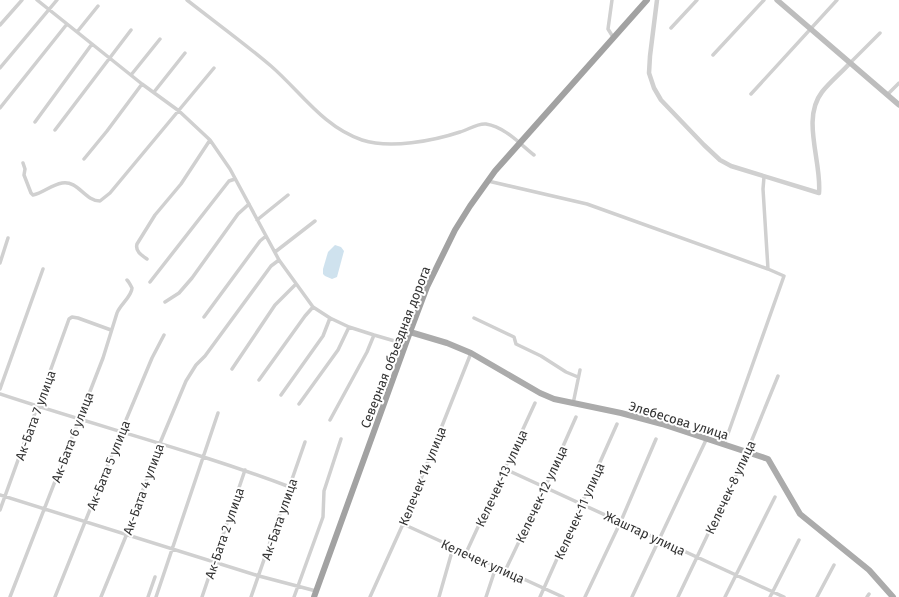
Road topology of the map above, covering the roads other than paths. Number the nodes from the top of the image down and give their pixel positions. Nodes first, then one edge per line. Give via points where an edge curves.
1 (22, 0) edge
2 (37, 0) edge
3 (58, 0) edge
4 (187, 0) edge
5 (612, 0) edge
6 (647, 0) edge
7 (657, 0) edge
8 (697, 0) edge
9 (764, 0) edge
10 (777, 0) edge
11 (836, 0) edge
12 (98, 6) dead end
13 (49, 10) junction
14 (67, 24) junction
15 (0, 25) edge
16 (671, 28) dead end
17 (811, 29) junction
18 (131, 30) dead end
19 (77, 32) junction
20 (880, 33) dead end
21 (613, 37) junction
22 (160, 39) dead end
23 (92, 44) junction
24 (185, 53) dead end
25 (713, 55) dead end
26 (109, 57) junction
27 (850, 63) junction
28 (0, 68) edge
29 (214, 68) dead end
30 (131, 75) junction
31 (899, 83) edge
32 (142, 84) junction
33 (154, 92) junction
34 (751, 94) dead end
35 (887, 95) junction
36 (899, 105) edge
37 (0, 108) edge
38 (179, 111) junction
39 (34, 122) dead end
40 (55, 130) dead end
41 (210, 140) junction
42 (534, 155) dead end
43 (84, 158) dead end
44 (23, 163) dead end
45 (764, 177) junction
46 (234, 179) junction
47 (488, 180) junction
48 (288, 195) dead end
49 (249, 204) junction
50 (257, 220) junction
51 (315, 221) dead end
52 (266, 236) junction
53 (8, 238) dead end
54 (275, 252) junction
55 (147, 259) dead end
56 (279, 260) junction
57 (0, 263) edge
58 (43, 269) dead end
59 (768, 270) junction
60 (128, 280) dead end
61 (150, 282) dead end
62 (296, 284) junction
63 (165, 302) dead end
64 (313, 307) junction
65 (204, 317) dead end
66 (330, 318) junction
67 (474, 318) dead end
68 (349, 326) junction
69 (111, 330) junction
70 (410, 332) junction
71 (164, 335) dead end
72 (374, 335) junction
73 (405, 344) junction
74 (471, 353) junction
75 (232, 369) dead end
76 (580, 370) dead end
77 (778, 376) dead end
78 (578, 377) junction
79 (259, 380) dead end
80 (0, 389) edge
81 (0, 394) edge
82 (281, 395) dead end
83 (536, 403) dead end
84 (299, 404) dead end
85 (573, 404) junction
86 (38, 406) junction
87 (218, 413) dead end
88 (576, 417) dead end
89 (80, 419) junction
90 (330, 420) dead end
91 (617, 424) dead end
92 (121, 432) junction
93 (341, 439) dead end
94 (656, 439) dead end
95 (706, 440) junction
96 (305, 442) dead end
97 (160, 443) junction
98 (724, 445) junction
99 (747, 452) junction
100 (204, 456) junction
101 (505, 469) junction
102 (245, 470) junction
103 (290, 487) junction
104 (545, 488) junction
105 (0, 496) edge
106 (5, 497) junction
107 (775, 497) dead end
108 (582, 505) junction
109 (44, 509) junction
110 (0, 510) edge
111 (621, 522) junction
112 (85, 523) junction
113 (403, 524) junction
114 (126, 536) junction
115 (659, 539) junction
116 (799, 540) dead end
117 (453, 548) junction
118 (172, 550) junction
119 (466, 553) junction
120 (697, 557) junction
121 (214, 562) junction
122 (834, 565) dead end
123 (496, 568) junction
124 (505, 571) junction
125 (736, 575) junction
126 (259, 576) junction
127 (155, 577) dead end
128 (298, 586) junction
129 (544, 589) junction
130 (773, 592) junction
131 (315, 594) edge
132 (10, 597) edge
133 (55, 597) edge
134 (101, 597) edge
135 (148, 597) edge
136 (156, 597) edge
137 (202, 597) edge
138 (251, 597) edge
139 (294, 597) edge
140 (370, 597) edge
141 (439, 597) edge
142 (486, 597) edge
143 (540, 597) edge
144 (563, 597) edge
145 (585, 597) edge
146 (632, 597) edge
147 (678, 597) edge
148 (725, 597) edge
149 (770, 597) edge
150 (784, 597) edge
151 (817, 597) edge
152 (893, 597) edge

1 - 15 street
2 - 13 street
3 - 13 street
4 - 42 street via 272,67 329,123 347,134 363,140 391,144 424,141 485,124 507,133
5 - 21 street via 608,29
6 - 21 highway, Северная объездная дорога
7 - 45 street via 649,73 661,100 720,160
8 - 16 street
9 - 25 street
10 - 17 main road
11 - 17 street
12 - 19 street
13 - 14 street
13 - 28 street
14 - 19 street
14 - 37 street
17 - 27 main road
17 - 34 street
18 - 26 street
19 - 23 street
20 - 27 street
21 - 47 highway, Северная объездная дорога
22 - 30 street
23 - 26 street
23 - 39 street
24 - 33 street
26 - 30 street
26 - 40 street
27 - 35 main road
27 - 45 street via 822,93 812,122 819,193
29 - 38 street
30 - 32 street
31 - 35 street
32 - 33 street
32 - 43 street
33 - 38 street
35 - 36 main road
38 - 41 street
38 - 44 street via 110,193 100,201 92,199 71,184 62,183 32,195 24,175
41 - 46 street
41 - 55 street via 137,244 139,254
45 - 59 street
46 - 49 street
46 - 61 street via 229,181
47 - 59 street via 587,204
47 - 70 highway, Северная объездная дорога via 455,230 427,287
48 - 50 street
49 - 50 street
49 - 63 street via 238,214 179,294
50 - 52 street
51 - 54 street
52 - 54 street
52 - 65 street
53 - 57 street
54 - 56 street
56 - 62 street
56 - 97 street, Ак-Бата 4 улица via 271,266 206,356 196,365 186,381
58 - 80 street
59 - 98 street via 784,276
60 - 69 street, Ак-Бата 6 улица via 132,288 130,295 120,307
62 - 64 street
62 - 75 street via 276,305
64 - 66 street
64 - 79 street
66 - 68 street
66 - 82 street via 323,336
67 - 78 street via 514,337 516,344
68 - 72 street
68 - 84 street via 338,350
69 - 86 street, Ак-Бата 7 улица via 78,318 69,319
69 - 89 street, Ак-Бата 6 улица
70 - 73 highway, Северная объездная дорога
70 - 74 main road, Элебесова улица
71 - 92 street, Ак-Бата 5 улица
72 - 73 street
72 - 90 street
73 - 131 highway, Северная объездная дорога
74 - 85 main road, Элебесова улица via 540,393
74 - 113 street, Келечек 14 улица
76 - 78 street
77 - 99 street, Келечек-8 улица
78 - 85 street
81 - 86 street
83 - 101 street, Келечек-13 улица
85 - 95 main road, Элебесова улица via 662,424
86 - 89 street
86 - 106 street, Ак-Бата 7 улица
87 - 100 street
88 - 104 street, Келечек-12 улица
89 - 92 street
89 - 109 street, Ак-Бата 6 улица
91 - 108 street, Келечек-11 улица
92 - 97 street
92 - 112 street, Ак-Бата 5 улица
93 - 128 street via 324,490 323,518
94 - 111 street
95 - 98 main road, Элебесова улица
95 - 115 street
96 - 103 street, Ак-Бата улица
97 - 100 street
97 - 114 street, Ак-Бата 4 улица
98 - 99 main road, Элебесова улица
99 - 120 street, Келечек-8 улица
99 - 152 main road, Элебесова улица via 768,459 800,514 869,570
100 - 102 street
100 - 118 street
101 - 104 street, Жаштар улица
101 - 119 street, Келечек-13 улица
102 - 103 street
102 - 121 street, Ак-Бата 2 улица
103 - 126 street, Ак-Бата улица
104 - 108 street, Жаштар улица
104 - 124 street, Келечек-12 улица
105 - 106 street
106 - 109 street
106 - 110 street, Ак-Бата 7 улица
107 - 125 street
108 - 111 street, Жаштар улица
108 - 129 street, Келечек-11 улица
109 - 112 street
109 - 132 street, Ак-Бата 6 улица
111 - 115 street, Жаштар улица
111 - 145 street
112 - 114 street
112 - 133 street, Ак-Бата 5 улица
113 - 117 street, Келечек улица
113 - 140 street, Келечек 14 улица
114 - 118 street
114 - 134 street, Ак-Бата 4 улица
115 - 120 street, Жаштар улица
115 - 146 street
116 - 130 street
117 - 119 street, Келечек улица
117 - 141 street
118 - 121 street
118 - 136 street
119 - 123 street, Келечек улица
120 - 125 street, Жаштар улица
120 - 147 street, Келечек-8 улица
121 - 126 street
121 - 137 street, Ак-Бата 2 улица
122 - 151 street
123 - 124 street, Келечек улица
123 - 142 street
124 - 129 street, Келечек улица
125 - 130 street, Жаштар улица
125 - 148 street
126 - 128 street
126 - 138 street, Ак-Бата улица
127 - 135 street
128 - 131 street
128 - 139 street
129 - 143 street, Келечек-11 улица
129 - 144 street, Келечек улица
130 - 149 street
130 - 150 street, Жаштар улица

